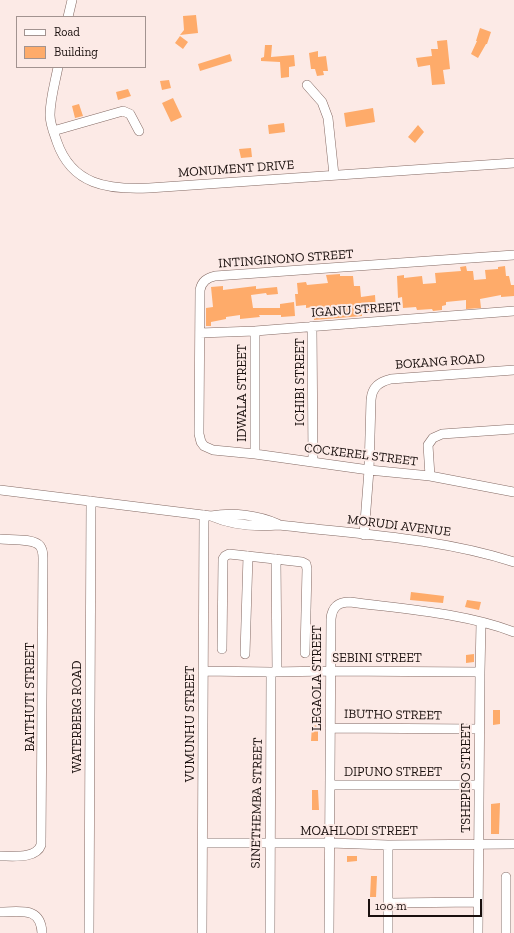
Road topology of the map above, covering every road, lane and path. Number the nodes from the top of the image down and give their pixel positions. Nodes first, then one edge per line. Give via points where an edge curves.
1 (72, 0) edge
2 (68, 16) edge
3 (58, 68) edge
4 (308, 85) dead end
5 (53, 131) junction
6 (139, 131) dead end
7 (514, 162) edge
8 (334, 175) junction
9 (514, 255) edge
10 (514, 312) edge
11 (312, 326) junction
12 (255, 331) junction
13 (200, 333) junction
14 (514, 370) edge
15 (514, 429) edge
16 (204, 446) joint
17 (256, 454) junction
18 (313, 462) junction
19 (368, 470) junction
20 (430, 476) junction
21 (0, 490) edge
22 (514, 492) edge
23 (91, 501) junction
24 (207, 515) junction
25 (364, 535) junction
26 (0, 539) edge
27 (248, 556) junction
28 (276, 559) junction
29 (514, 562) edge
30 (481, 623) junction
31 (514, 632) edge
32 (222, 648) dead end
33 (305, 653) dead end
34 (244, 654) dead end
35 (203, 671) junction
36 (331, 671) junction
37 (274, 672) junction
38 (480, 672) junction
39 (330, 728) junction
40 (479, 729) junction
41 (330, 785) junction
42 (479, 785) junction
43 (203, 843) junction
44 (270, 843) junction
45 (330, 843) junction
46 (479, 843) junction
47 (514, 844) edge
48 (388, 845) junction
49 (0, 856) edge
50 (506, 877) dead end
51 (478, 902) junction
52 (389, 903) junction
53 (0, 912) edge
54 (42, 933) edge
55 (89, 933) edge
56 (202, 933) edge
57 (270, 933) edge
58 (329, 933) edge
59 (388, 933) edge
60 (478, 933) edge
61 (506, 933) edge

1 - 2 street
3 - 5 street, MONUMENT DRIVE via 50,116
4 - 8 street via 322,102 328,118
5 - 6 street via 123,111 130,114
5 - 8 street, MONUMENT DRIVE via 64,159 80,176 107,187 136,189
7 - 8 street, MONUMENT DRIVE
9 - 13 street, INTINGINONO STREET via 215,276 206,279 201,285
10 - 11 street, IGANU STREET
11 - 12 street, IGANU STREET
11 - 18 street, ICHIBI STREET
12 - 13 street, IGANU STREET
12 - 17 street, IDWALA STREET
13 - 16 street, INTINGINONO STREET via 199,434
14 - 19 street, BOKANG ROAD via 391,379 379,383 371,395
15 - 20 street via 437,435 428,445
16 - 17 street, COCKEREL STREET via 214,450
17 - 18 street, COCKEREL STREET
18 - 19 street, COCKEREL STREET
19 - 20 street, COCKEREL STREET
19 - 25 street, BOKANG ROAD
20 - 22 street, COCKEREL STREET
21 - 23 street, MORUDI AVENUE
23 - 24 street, MORUDI AVENUE
23 - 55 street, WATERBERG ROAD
24 - 25 street, MORUDI AVENUE via 246,516 280,525
24 - 35 street, VUMUNHU STREET
25 - 29 street, MORUDI AVENUE via 447,545
26 - 49 street, BAITHUTI STREET via 37,544 42,549 43,558 41,845 33,854
27 - 28 street
27 - 32 street via 229,554 223,559
27 - 34 street
28 - 33 street via 306,564
28 - 37 street, SINETHEMBA STREET
30 - 31 street, LEGAOLA STREET
30 - 36 street, LEGAOLA STREET via 450,616 350,602 341,603 331,613
30 - 38 street, TSHEPISO STREET
35 - 37 street, SEBINI STREET
35 - 43 street, VUMUNHU STREET
36 - 37 street, SEBINI STREET
36 - 38 street, SEBINI STREET
36 - 39 street, LEGAOLA STREET
37 - 44 street, SINETHEMBA STREET
38 - 40 street, TSHEPISO STREET
39 - 40 street, IBUTHO STREET
39 - 41 street, LEGAOLA STREET
40 - 42 street, TSHEPISO STREET
41 - 42 street, DIPUNO STREET
41 - 45 street, LEGAOLA STREET
42 - 46 street, TSHEPISO STREET
43 - 44 street, MOAHLODI STREET
43 - 56 street, VUMUNHU STREET
44 - 45 street, MOAHLODI STREET
44 - 57 street, SINETHEMBA STREET
45 - 48 street, MOAHLODI STREET
45 - 58 street, LEGAOLA STREET
46 - 47 street, MOAHLODI STREET
46 - 48 street, MOAHLODI STREET
46 - 51 street, TSHEPISO STREET
48 - 52 street
50 - 61 street
51 - 52 street
51 - 60 street, TSHEPISO STREET
52 - 59 street
53 - 54 street via 32,913 40,920

